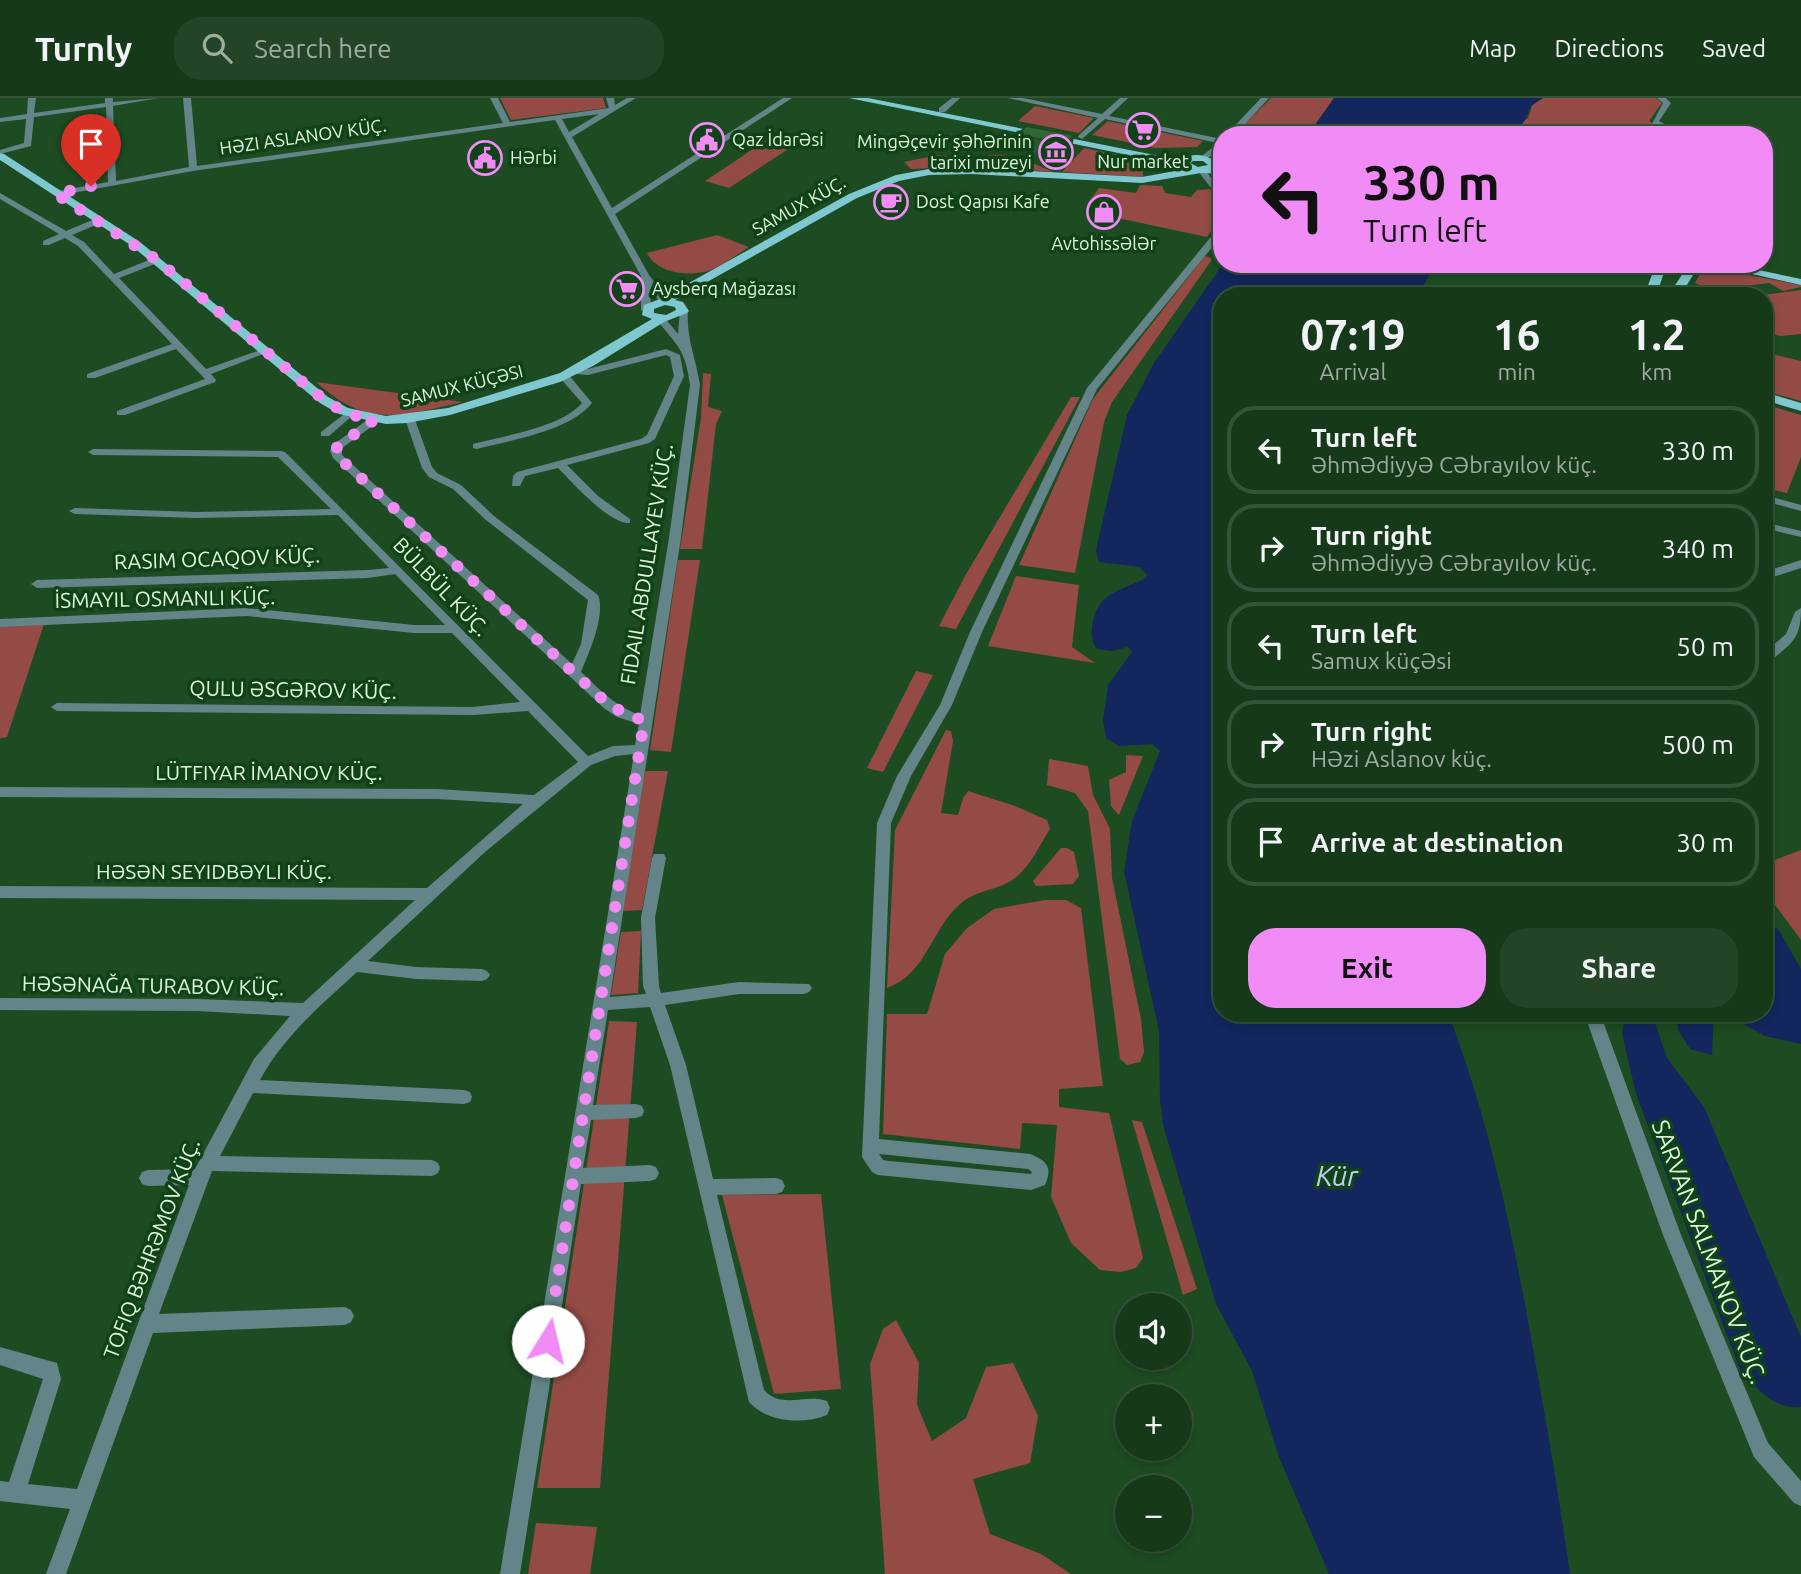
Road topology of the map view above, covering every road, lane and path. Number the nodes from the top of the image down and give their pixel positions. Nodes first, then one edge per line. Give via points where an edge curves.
1 (32, 98) edge
2 (154, 98) edge
3 (187, 98) edge
4 (494, 98) edge
5 (610, 98) edge
6 (632, 98) edge
7 (788, 98) edge
8 (854, 98) edge
9 (881, 98) edge
10 (956, 98) edge
11 (1012, 98) edge
12 (1124, 98) edge
13 (1265, 98) edge
14 (1661, 98) edge
15 (109, 101) edge
16 (613, 110) junction
17 (942, 110) junction
18 (30, 115) junction
19 (557, 117) junction
20 (1104, 117) junction
21 (0, 120) edge
22 (507, 123) junction
23 (1239, 126) edge
24 (1663, 126) edge
25 (567, 136) junction
26 (1082, 137) junction
27 (1213, 140) edge
28 (1213, 150) edge
29 (1133, 152) junction
30 (0, 154) edge
31 (1203, 158) junction
32 (1213, 161) edge
33 (1213, 163) edge
34 (1185, 165) junction
35 (1213, 167) edge
36 (193, 169) junction
37 (1201, 170) junction
38 (1213, 171) edge
39 (1150, 179) junction
40 (112, 182) junction
41 (1213, 187) edge
42 (56, 194) junction
43 (0, 195) edge
44 (612, 212) junction
45 (100, 220) junction
46 (65, 233) junction
47 (1213, 240) edge
48 (46, 243) dead end
49 (157, 260) junction
50 (1762, 273) edge
51 (1771, 273) edge
52 (645, 276) junction
53 (711, 276) junction
54 (114, 277) junction
55 (1801, 280) edge
56 (664, 301) junction
57 (646, 310) junction
58 (683, 311) junction
59 (662, 319) junction
60 (179, 345) junction
61 (687, 350) junction
62 (266, 351) junction
63 (593, 360) junction
64 (205, 373) junction
65 (570, 373) junction
66 (91, 376) dead end
67 (1773, 399) edge
68 (1801, 407) edge
69 (121, 413) dead end
70 (348, 414) junction
71 (410, 419) junction
72 (374, 420) junction
73 (325, 434) dead end
74 (477, 446) dead end
75 (93, 452) dead end
76 (560, 464) junction
77 (516, 484) dead end
78 (1773, 500) edge
79 (1801, 508) edge
80 (75, 511) dead end
81 (341, 512) junction
82 (626, 521) dead end
83 (1773, 527) edge
84 (1801, 534) edge
85 (1801, 564) edge
86 (398, 570) junction
87 (1773, 573) edge
88 (37, 584) dead end
89 (1801, 612) edge
90 (0, 623) edge
91 (455, 629) junction
92 (1773, 652) edge
93 (573, 673) junction
94 (529, 706) junction
95 (57, 707) dead end
96 (644, 721) junction
97 (641, 749) junction
98 (586, 762) junction
99 (0, 792) edge
100 (537, 800) junction
101 (659, 858) dead end
102 (0, 892) edge
103 (428, 894) junction
104 (353, 965) junction
105 (482, 975) dead end
106 (804, 988) dead end
107 (654, 1000) junction
108 (0, 1004) edge
109 (602, 1004) junction
110 (305, 1010) junction
111 (1595, 1022) edge
112 (248, 1086) junction
113 (464, 1097) dead end
114 (636, 1111) dead end
115 (584, 1112) junction
116 (870, 1146) junction
117 (432, 1168) dead end
118 (204, 1170) junction
119 (650, 1173) dead end
120 (574, 1176) junction
121 (148, 1178) dead end
122 (776, 1186) dead end
123 (707, 1187) junction
124 (345, 1316) dead end
125 (146, 1324) junction
126 (0, 1356) edge
127 (820, 1408) dead end
128 (8, 1492) edge
129 (1801, 1496) edge
130 (82, 1500) junction
131 (56, 1574) edge
132 (510, 1574) edge

1 - 18 street
2 - 15 street
3 - 36 street
4 - 22 street
5 - 16 street
6 - 16 street
7 - 44 street
8 - 29 main road
9 - 17 main road
10 - 17 street
11 - 20 street
12 - 20 street
13 - 23 street
14 - 24 street via 1667,103 1656,122
15 - 18 street
15 - 40 street
16 - 19 street, HƏZI ASLANOV KÜÇ.
16 - 25 street
17 - 26 main road
18 - 21 street
18 - 30 street via 28,144
19 - 22 street, HƏZI ASLANOV KÜÇ.
19 - 25 street
20 - 26 street
20 - 27 street
22 - 36 street, HƏZI ASLANOV KÜÇ.
25 - 44 street
26 - 31 main road
28 - 31 street
29 - 34 main road
29 - 39 main road via 1163,166 1162,173
30 - 42 main road, SAMUX KÜÇƏSI
31 - 32 main road
31 - 33 main road
31 - 34 main road via 1188,159
34 - 37 main road
34 - 39 main road
35 - 37 main road
36 - 40 street, HƏZI ASLANOV KÜÇ.
37 - 38 main road
37 - 39 main road, SAMUX KÜÇ.
37 - 41 street
39 - 53 main road, SAMUX KÜÇ. via 971,171 911,175 862,192
40 - 42 street, HƏZI ASLANOV KÜÇ.
42 - 45 main road, SAMUX KÜÇƏSI
43 - 46 street
44 - 52 street
45 - 46 street
45 - 49 main road, SAMUX KÜÇƏSI
46 - 48 street
46 - 54 street
47 - 116 street via 1093,388 975,632 946,705 884,823
49 - 54 street
49 - 62 main road, SAMUX KÜÇƏSI
50 - 55 main road
51 - 55 main road
52 - 56 street
52 - 57 street
53 - 56 main road, SAMUX KÜÇ.
53 - 58 main road
54 - 60 street
56 - 57 main road, SAMUX KÜÇ.
56 - 58 main road via 679,304
57 - 59 main road
57 - 63 main road, SAMUX KÜÇ.
58 - 59 main road
58 - 61 street, FIDAIL ABDULLAYEV KÜÇ.
59 - 61 street
59 - 63 main road
60 - 64 street
60 - 66 street
61 - 96 street, FIDAIL ABDULLAYEV KÜÇ. via 695,385
62 - 64 street
62 - 70 main road, SAMUX KÜÇƏSI via 324,400
63 - 65 main road, SAMUX KÜÇƏSI
64 - 69 street via 209,382
65 - 71 main road, SAMUX KÜÇƏSI
65 - 74 street via 587,403 583,410
65 - 76 street via 666,352 675,355 679,376 645,441
67 - 68 main road
70 - 72 main road, SAMUX KÜÇƏSI
70 - 73 street
71 - 72 main road, SAMUX KÜÇƏSI
71 - 93 street via 433,475 457,487 594,598 587,644
72 - 93 street via 338,446 337,456
75 - 81 street, BÜLBÜL KÜÇ. via 278,453
76 - 77 street via 521,474
76 - 82 street via 594,498
78 - 79 street
80 - 81 street via 196,515
81 - 86 street, BÜLBÜL KÜÇ.
83 - 84 street
85 - 87 street
86 - 88 street, RASIM OCAQOV KÜÇ.
86 - 91 street, BÜLBÜL KÜÇ.
89 - 92 street via 1791,636
90 - 91 street via 247,612
91 - 94 street, BÜLBÜL KÜÇ.
93 - 96 street via 610,706
94 - 95 street, QULU ƏSGƏROV KÜÇ. via 473,711
94 - 98 street, BÜLBÜL KÜÇ.
96 - 97 street, FIDAIL ABDULLAYEV KÜÇ.
97 - 98 street, TOFIQ BƏHRƏMOV KÜÇ. via 613,751
97 - 109 street, FIDAIL ABDULLAYEV KÜÇ.
98 - 100 street, TOFIQ BƏHRƏMOV KÜÇ.
99 - 100 street, LÜTFIYAR İMANOV KÜÇ. via 437,794
100 - 103 street, TOFIQ BƏHRƏMOV KÜÇ.
101 - 107 street via 648,918
102 - 103 street, HƏSƏN SEYIDBƏYLI KÜÇ.
103 - 104 street, TOFIQ BƏHRƏMOV KÜÇ.
104 - 105 street
104 - 110 street, TOFIQ BƏHRƏMOV KÜÇ.
106 - 107 street via 739,988
107 - 109 street
107 - 123 street via 678,1065
108 - 110 street, HƏSƏNAĞA TURABOV KÜÇ.
109 - 115 street, FIDAIL ABDULLAYEV KÜÇ.
110 - 112 street, TOFIQ BƏHRƏMOV KÜÇ. via 260,1064
111 - 129 street, SARVAN SALMANOV KÜÇ. via 1672,1235 1761,1450
112 - 113 street
112 - 118 street, TOFIQ BƏHRƏMOV KÜÇ.
114 - 115 street
115 - 120 street, FIDAIL ABDULLAYEV KÜÇ.
116 - 116 street via 873,1162 889,1169 1031,1182 1042,1174 1041,1168 1030,1162
117 - 118 street
118 - 121 street
118 - 125 street, TOFIQ BƏHRƏMOV KÜÇ.
119 - 120 street
120 - 132 street, FIDAIL ABDULLAYEV KÜÇ.
122 - 123 street
123 - 127 street via 756,1395 763,1406 777,1410
124 - 125 street
125 - 130 street, TOFIQ BƏHRƏMOV KÜÇ.
126 - 128 street via 50,1370 52,1380
128 - 130 street
130 - 131 street, TOFIQ BƏHRƏMOV KÜÇ.

